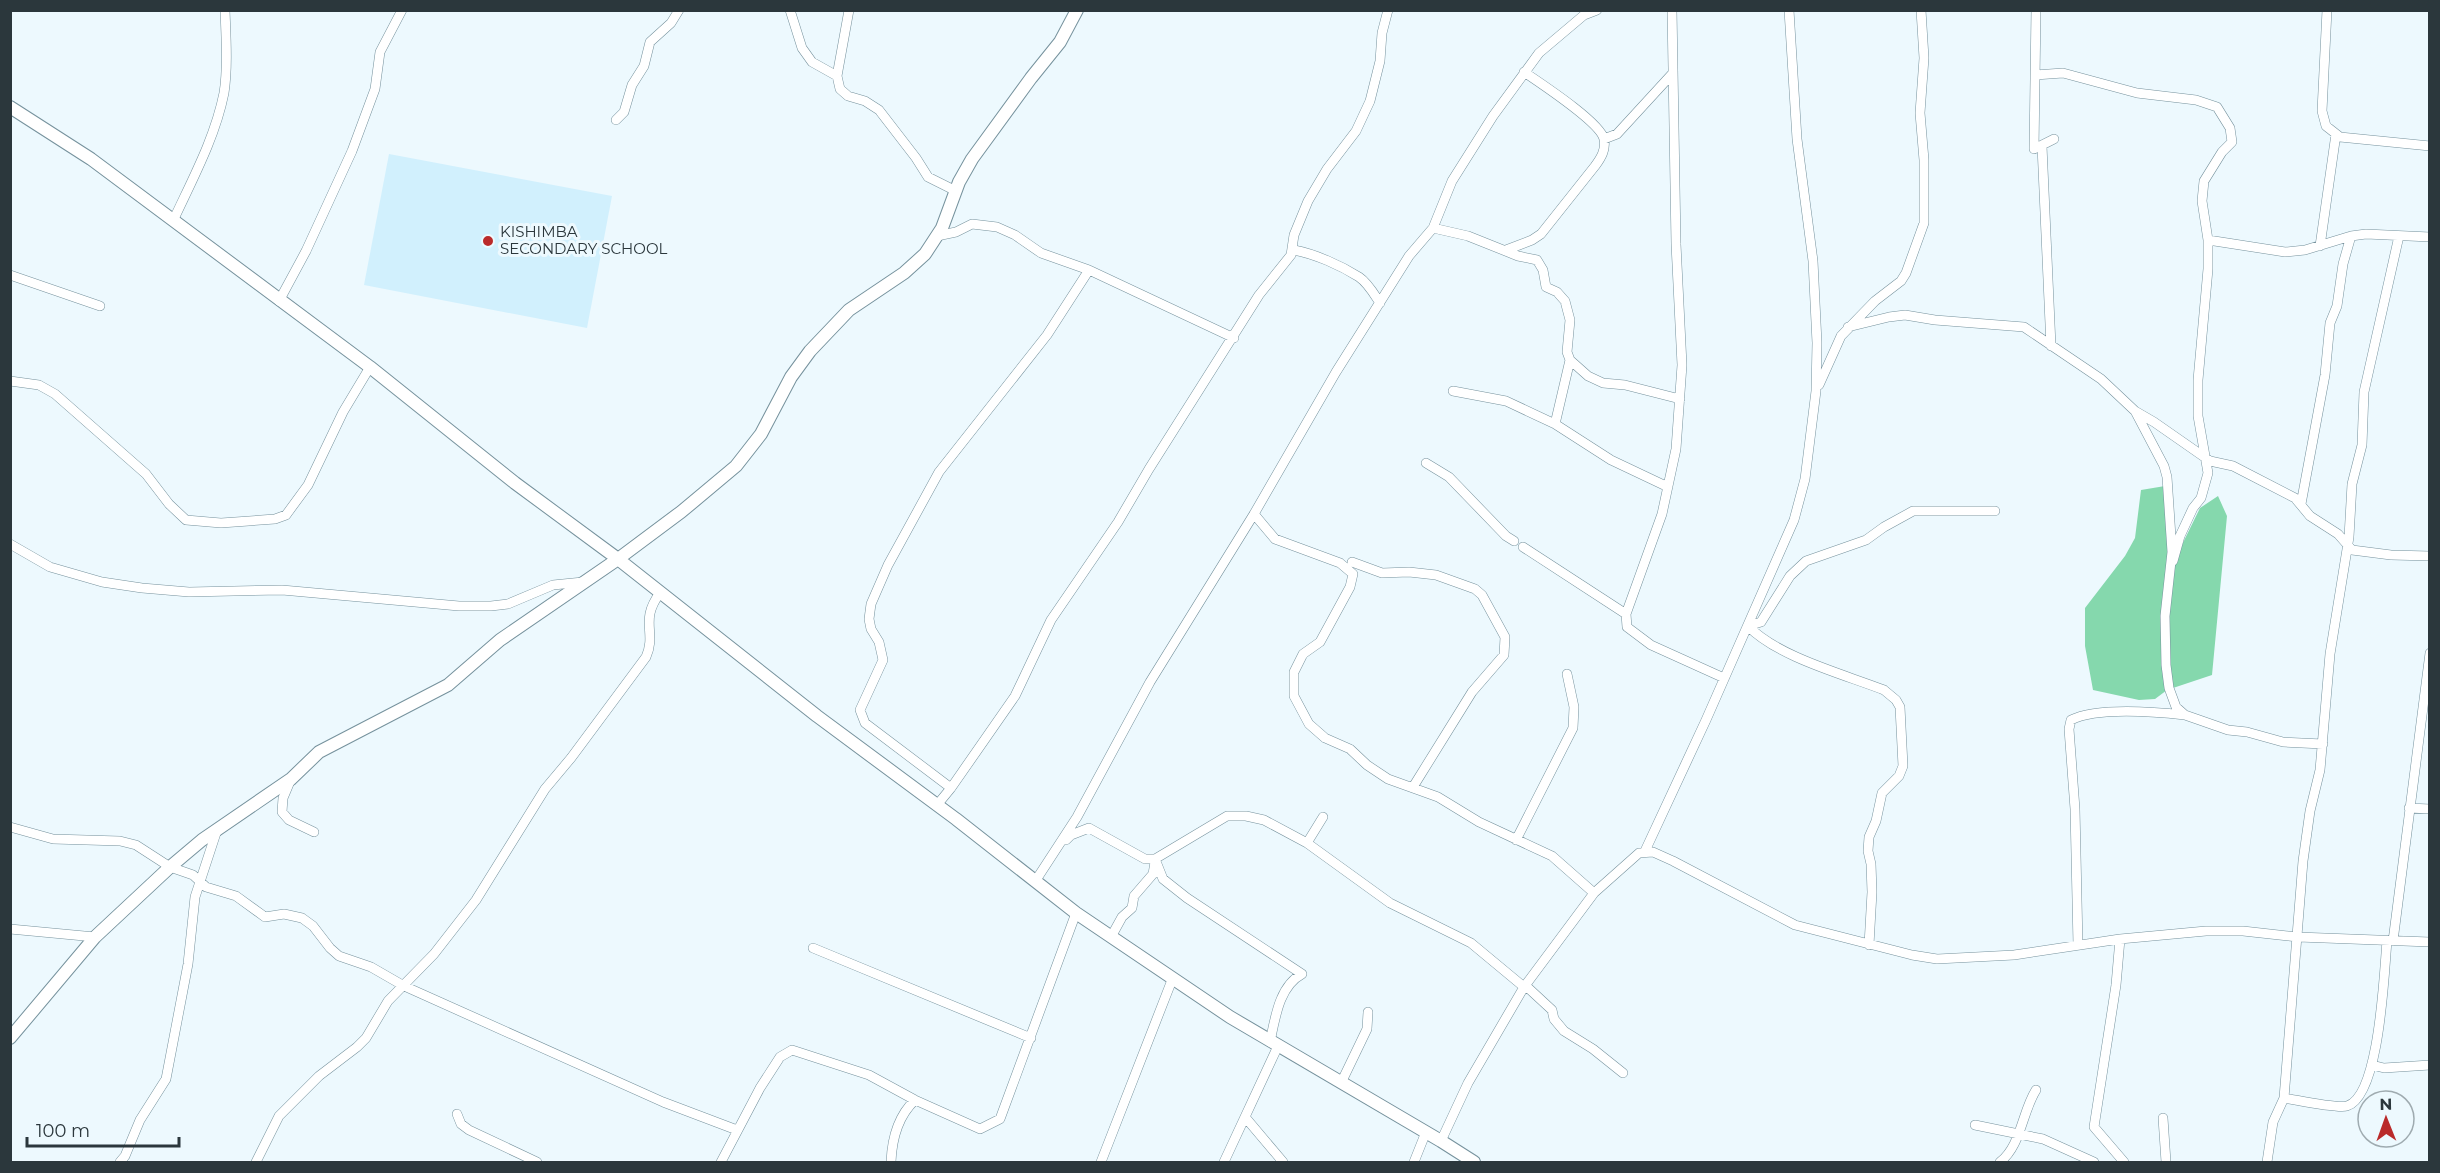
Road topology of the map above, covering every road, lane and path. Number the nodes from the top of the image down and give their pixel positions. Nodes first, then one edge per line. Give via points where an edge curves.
1 (225, 10) edge
2 (402, 10) edge
3 (679, 10) edge
4 (790, 10) edge
5 (849, 10) edge
6 (1077, 10) edge
7 (1388, 10) edge
8 (1597, 10) edge
9 (1672, 10) edge
10 (1789, 10) edge
11 (1921, 10) edge
12 (2036, 10) edge
13 (2327, 10) edge
14 (1524, 72) junction
15 (1673, 73) junction
16 (2035, 75) junction
17 (837, 76) junction
18 (10, 99) edge
19 (15, 110) edge
20 (616, 120) dead end
21 (2336, 134) junction
22 (1604, 139) junction
23 (2054, 139) dead end
24 (2042, 146) junction
25 (2430, 146) edge
26 (956, 191) junction
27 (173, 221) junction
28 (1434, 228) junction
29 (937, 236) junction
30 (2351, 236) junction
31 (2399, 236) junction
32 (2430, 237) edge
33 (2208, 240) junction
34 (2320, 246) junction
35 (1294, 250) junction
36 (1506, 250) junction
37 (1089, 270) junction
38 (10, 275) edge
39 (279, 300) junction
40 (1380, 303) junction
41 (100, 306) dead end
42 (1848, 327) junction
43 (1234, 338) junction
44 (2051, 346) junction
45 (1570, 360) junction
46 (370, 367) junction
47 (10, 381) edge
48 (1453, 391) dead end
49 (1816, 391) junction
50 (1680, 399) junction
51 (2135, 411) junction
52 (1555, 424) junction
53 (2206, 458) junction
54 (1426, 463) dead end
55 (1668, 487) junction
56 (2301, 504) junction
57 (1995, 511) dead end
58 (1254, 514) junction
59 (1514, 541) dead end
60 (10, 544) edge
61 (1523, 547) dead end
62 (2348, 547) junction
63 (2430, 556) edge
64 (618, 559) junction
65 (1352, 562) dead end
66 (2171, 563) junction
67 (583, 582) junction
68 (660, 593) junction
69 (1626, 614) junction
70 (1748, 626) junction
71 (2429, 659) edge
72 (1567, 674) dead end
73 (1724, 678) junction
74 (2185, 715) junction
75 (2323, 744) junction
76 (291, 779) junction
77 (1413, 787) junction
78 (951, 788) junction
79 (937, 805) junction
80 (2409, 808) junction
81 (2430, 809) edge
82 (1323, 817) dead end
83 (10, 827) edge
84 (218, 828) junction
85 (314, 832) dead end
86 (1516, 840) junction
87 (1306, 843) junction
88 (1645, 851) junction
89 (1053, 855) junction
90 (1155, 859) junction
91 (170, 867) junction
92 (1036, 880) junction
93 (200, 881) junction
94 (1594, 893) junction
95 (1077, 913) junction
96 (10, 929) edge
97 (95, 937) junction
98 (1111, 937) junction
99 (2298, 937) junction
100 (2120, 939) junction
101 (2390, 941) junction
102 (2430, 942) edge
103 (1869, 945) junction
104 (2078, 945) junction
105 (813, 948) dead end
106 (1172, 980) junction
107 (404, 986) junction
108 (1525, 986) junction
109 (1368, 1012) dead end
110 (10, 1038) edge
111 (1031, 1038) junction
112 (1274, 1044) junction
113 (2372, 1065) junction
114 (2430, 1065) edge
115 (1623, 1073) dead end
116 (1341, 1083) junction
117 (2036, 1090) dead end
118 (2284, 1098) junction
119 (915, 1100) junction
120 (457, 1114) dead end
121 (1245, 1117) junction
122 (2163, 1118) dead end
123 (1975, 1125) dead end
124 (737, 1130) junction
125 (1426, 1132) junction
126 (2018, 1134) junction
127 (1440, 1140) junction
128 (120, 1162) edge
129 (256, 1162) edge
130 (537, 1162) edge
131 (721, 1162) edge
132 (891, 1162) edge
133 (1101, 1162) edge
134 (1224, 1162) edge
135 (1283, 1162) edge
136 (1414, 1162) edge
137 (1474, 1162) edge
138 (2000, 1162) edge
139 (2094, 1162) edge
140 (2124, 1162) edge
141 (2166, 1162) edge
142 (2267, 1162) edge

1 - 27 street via 222,103 200,165
2 - 39 street via 380,52 375,89 352,151
3 - 20 street via 650,42 624,112
4 - 17 street via 802,48 812,62
5 - 17 street
6 - 26 street via 1060,42 972,159
7 - 35 street via 1370,101 1356,131 1308,201 1294,234
8 - 14 street via 1570,26
9 - 15 street
10 - 49 street via 1797,139 1813,261
11 - 42 street via 1924,223 1911,264 1901,281
12 - 16 street
13 - 21 street via 2322,111 2326,126
14 - 22 street via 1563,98
14 - 28 street via 1452,181
15 - 22 street via 1617,134
15 - 50 street
16 - 24 street via 2034,149
16 - 33 street via 2063,73 2121,90 2196,100 2217,107 2232,139 2204,181 2202,201
17 - 26 street via 844,94 879,110 928,177
18 - 19 street
19 - 27 street via 91,159
21 - 25 street
21 - 34 street
22 - 36 street via 1601,158 1540,234
23 - 24 street
24 - 44 street
26 - 29 street
27 - 39 street
28 - 36 street
28 - 40 street via 1409,256
29 - 37 street via 974,223 997,227 1041,253
29 - 64 street via 915,264 849,310 810,351 791,377 761,434 736,466
30 - 31 street
30 - 34 street
30 - 56 street via 2330,323 2325,375
31 - 32 street
31 - 62 street via 2364,392 2362,445 2352,484
33 - 34 street via 2285,252
33 - 53 street via 2198,380 2198,416
35 - 40 street via 1358,277
35 - 43 street via 1259,295
36 - 45 street via 1535,258 1543,270 1546,287 1565,301 1570,320 1566,346
37 - 43 street
37 - 78 street via 1047,335 939,472 871,604 871,629 883,660 860,710 862,717
38 - 41 street
39 - 46 street
40 - 58 street
42 - 44 street via 1905,315 2024,327
42 - 49 street via 1834,348
43 - 78 street via 1051,620 1015,696
44 - 51 street via 2101,379
45 - 50 street via 1603,383
45 - 52 street
46 - 47 street via 308,485 286,515 221,523 186,520 142,470 56,394 39,385
46 - 64 street
48 - 52 street via 1506,401
49 - 70 street via 1800,500
50 - 55 street
51 - 53 street
51 - 66 street via 2166,471
52 - 55 street via 1611,460
53 - 56 street via 2233,466
53 - 66 street via 2206,485
54 - 59 street via 1449,477
55 - 69 street
56 - 62 street
57 - 70 street via 1913,511 1866,540 1806,561 1790,576 1761,622
58 - 77 street via 1275,539 1340,562 1353,574 1320,642 1300,658 1294,672 1293,692 1309,724 1325,738 1350,749 1382,776
58 - 89 street via 1150,682
60 - 67 street via 50,567 81,576 177,591 282,590 491,606 508,604 554,585
61 - 69 street
62 - 63 street
62 - 75 street via 2330,654
64 - 67 street
64 - 68 street
65 - 77 street via 1382,573 1428,573 1475,590 1482,595 1505,637 1504,655 1472,692
66 - 74 street via 2165,616 2166,665 2172,696
67 - 76 street via 500,640 448,685 319,752
68 - 79 street
68 - 107 street via 648,616 650,645 646,657 545,789 476,900
69 - 73 street via 1628,627 1651,645
70 - 73 street
70 - 103 street via 1785,652 1884,690 1900,707 1903,766 1882,793 1869,837
71 - 80 street
72 - 86 street via 1574,728
73 - 88 street
74 - 75 street via 2228,730 2283,742
74 - 104 street via 2098,713 2071,720
75 - 99 street via 2303,861
76 - 84 street
76 - 85 street via 282,812 289,820
77 - 86 street
78 - 79 street
79 - 92 street
80 - 81 street
80 - 101 street
82 - 87 street
83 - 91 street via 53,839 129,843
84 - 91 street
84 - 93 street
86 - 94 street via 1552,856
87 - 90 street via 1264,820 1227,816
87 - 108 street via 1390,903 1471,943
88 - 94 street via 1634,856
88 - 103 street via 1673,861 1795,925
89 - 90 street via 1071,835 1089,828 1144,859
89 - 92 street
90 - 98 street via 1153,874 1134,896 1132,908
90 - 112 street via 1163,879 1187,898 1302,974 1277,1007
91 - 93 street via 184,870
91 - 97 street
92 - 95 street
93 - 107 street via 206,887 236,896 265,916 284,914 302,918 339,956 371,967
93 - 128 street via 166,1078
94 - 108 street
95 - 98 street
95 - 111 street
96 - 97 street
97 - 110 street
98 - 106 street
99 - 100 street via 2216,931
99 - 101 street
99 - 118 street
100 - 104 street
100 - 140 street via 2094,1127
101 - 102 street
101 - 113 street
103 - 104 street via 1937,958 2014,955
105 - 111 street
106 - 112 street
106 - 133 street
107 - 124 street via 663,1102
107 - 129 street via 388,1001 366,1038 319,1076 279,1116
108 - 115 street via 1552,1010 1564,1031
108 - 127 street via 1468,1083
109 - 116 street via 1367,1029
111 - 119 street via 999,1119 989,1126 980,1129
112 - 116 street
112 - 121 street
113 - 114 street
113 - 118 street via 2363,1093 2346,1107
116 - 125 street
117 - 126 street
118 - 142 street via 2273,1122
119 - 124 street via 869,1076 792,1050 780,1057
119 - 132 street via 904,1110 899,1122
120 - 130 street via 469,1130
121 - 134 street
121 - 135 street
122 - 141 street
123 - 126 street
124 - 131 street
125 - 127 street
125 - 136 street
126 - 138 street via 2012,1149
126 - 139 street via 2043,1139
127 - 137 street

